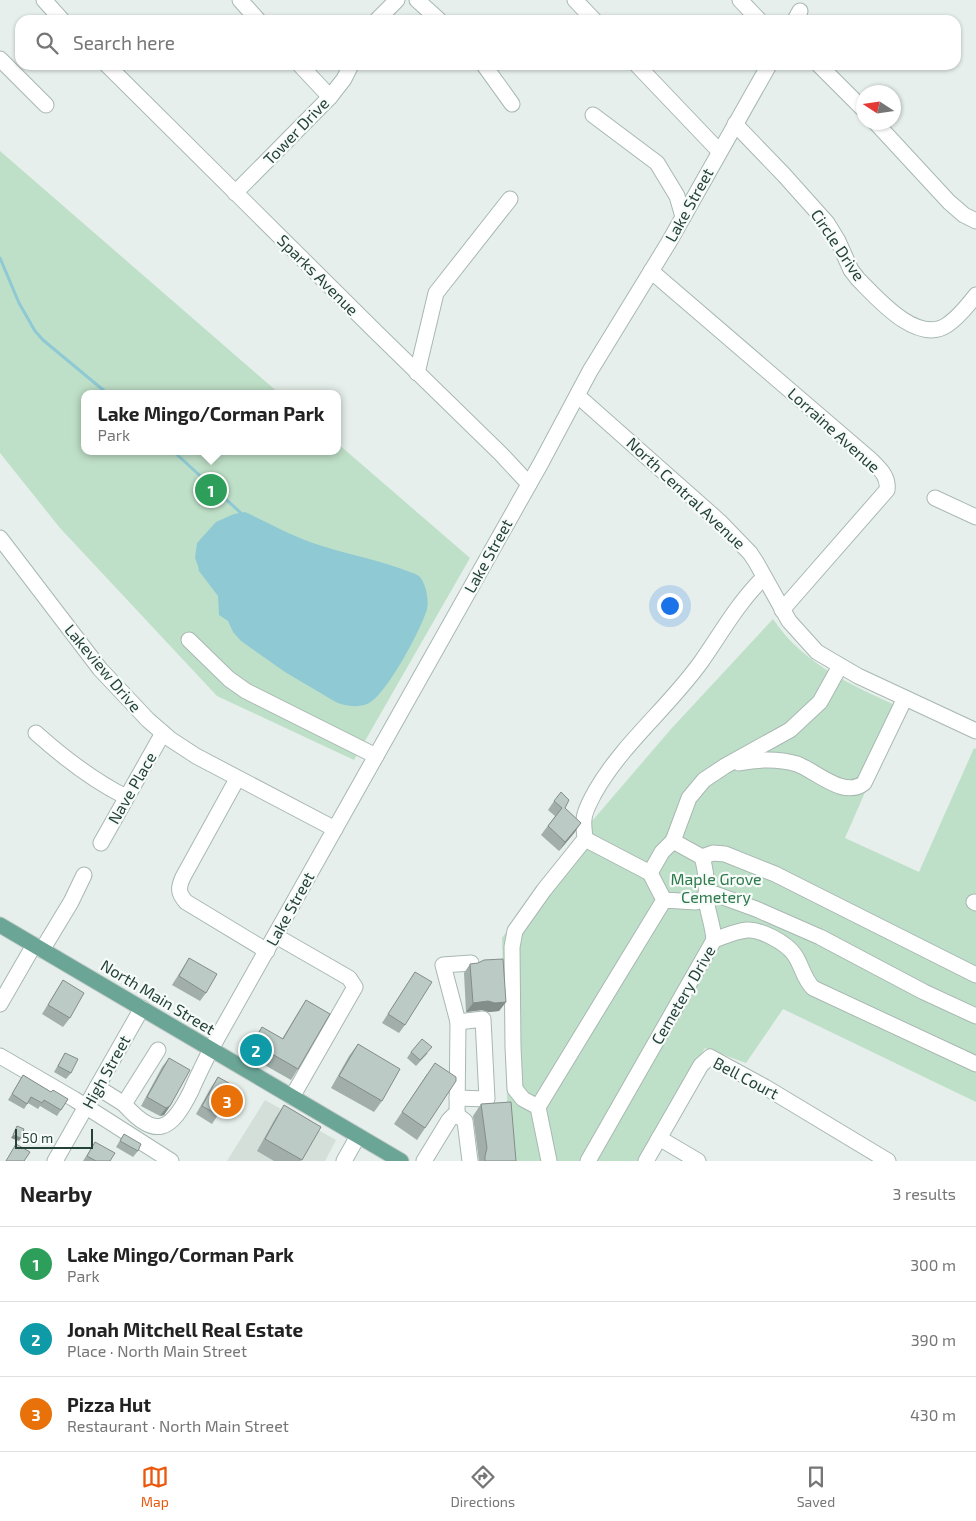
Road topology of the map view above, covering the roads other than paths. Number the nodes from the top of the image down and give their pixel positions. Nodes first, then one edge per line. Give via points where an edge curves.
1 (44, 0) edge
2 (240, 0) edge
3 (397, 0) edge
4 (417, 0) edge
5 (575, 0) edge
6 (740, 0) edge
7 (58, 15) edge
8 (254, 15) edge
9 (382, 15) edge
10 (434, 15) edge
11 (589, 15) edge
12 (754, 15) edge
13 (0, 59) edge
14 (112, 70) edge
15 (305, 70) edge
16 (349, 70) edge
17 (488, 70) edge
18 (642, 70) edge
19 (766, 70) edge
20 (825, 70) edge
21 (330, 97) junction
22 (856, 102) edge
23 (512, 104) dead end
24 (46, 105) dead end
25 (593, 115) dead end
26 (735, 124) junction
27 (882, 130) edge
28 (719, 151) junction
29 (235, 193) junction
30 (510, 199) dead end
31 (682, 217) junction
32 (976, 221) edge
33 (651, 271) junction
34 (976, 295) edge
35 (417, 373) junction
36 (578, 396) junction
37 (529, 484) junction
38 (936, 498) dead end
39 (976, 517) edge
40 (2, 546) edge
41 (764, 577) junction
42 (782, 610) junction
43 (189, 640) dead end
44 (840, 666) junction
45 (904, 698) junction
46 (976, 730) edge
47 (36, 732) dead end
48 (163, 733) junction
49 (376, 756) junction
50 (725, 766) junction
51 (237, 779) junction
52 (126, 797) junction
53 (335, 829) junction
54 (585, 839) junction
55 (673, 841) junction
56 (101, 843) dead end
57 (702, 857) junction
58 (650, 874) junction
59 (84, 875) dead end
60 (706, 897) junction
61 (664, 900) junction
62 (0, 925) edge
63 (714, 933) junction
64 (276, 936) junction
65 (38, 947) junction
66 (267, 951) junction
67 (471, 963) edge
68 (976, 975) edge
69 (0, 1004) edge
70 (142, 1008) junction
71 (976, 1016) edge
72 (458, 1022) junction
73 (211, 1049) junction
74 (158, 1050) dead end
75 (0, 1056) edge
76 (976, 1064) edge
77 (96, 1087) junction
78 (292, 1096) junction
79 (458, 1098) junction
80 (124, 1104) junction
81 (86, 1107) junction
82 (538, 1107) junction
83 (457, 1115) junction
84 (358, 1136) junction
85 (659, 1138) junction
86 (55, 1161) edge
87 (171, 1161) edge
88 (344, 1161) edge
89 (401, 1161) edge
90 (424, 1161) edge
91 (470, 1161) edge
92 (549, 1161) edge
93 (588, 1161) edge
94 (646, 1161) edge
95 (698, 1161) edge
96 (888, 1161) edge

1 - 7 street
2 - 8 street
3 - 9 street
4 - 10 street
5 - 11 street
6 - 12 street
13 - 24 street
14 - 29 street, Sparks Avenue
15 - 21 street
16 - 21 street, Tower Drive
17 - 23 street
18 - 28 street
19 - 26 street, Lake Street
20 - 22 street
21 - 29 street, Tower Drive
25 - 31 street via 657,163 676,196
26 - 28 street, Lake Street
26 - 34 street, Circle Drive via 827,223 851,270 908,324 924,330 947,325
27 - 32 street via 949,202
28 - 31 street, Lake Street
29 - 35 street, Sparks Avenue
30 - 35 street via 436,293
31 - 33 street, Lake Street
33 - 36 street, Lake Street
33 - 42 street, Lorraine Avenue via 871,460 887,481 887,490
35 - 37 street, Sparks Avenue
36 - 37 street, Lake Street
36 - 41 street, North Central Avenue via 720,521 750,553
37 - 49 street, Lake Street
38 - 39 street
40 - 48 street, Lakeview Drive via 100,669
41 - 42 street, North Central Avenue
41 - 54 street via 746,595 700,663 603,778 584,819
42 - 44 street, North Central Avenue via 817,652
43 - 49 street via 246,691
44 - 45 street, North Central Avenue
44 - 50 street via 820,702 790,730
45 - 46 street, North Central Avenue
45 - 50 street via 864,783 858,788 842,787 798,764 775,759
47 - 52 street via 72,764
48 - 51 street, Lakeview Drive
48 - 52 street, Nave Place
49 - 53 street, Lake Street
50 - 55 street via 704,780 689,798
51 - 53 street, Lakeview Drive
51 - 66 street via 183,877 180,895 186,902
52 - 56 street, Nave Place
53 - 64 street, Lake Street
54 - 58 street
54 - 82 street via 515,931 512,947 515,1088 523,1099
55 - 57 street
55 - 58 street via 658,857
57 - 60 street via 706,868
57 - 68 street via 713,852 725,854 775,874
58 - 61 street
59 - 65 street via 71,902
60 - 61 street via 696,902
60 - 63 street
60 - 71 street via 715,894 794,925
61 - 82 street
62 - 65 main road, North Main Street
63 - 76 street, Cemetery Drive via 749,930 785,944 795,955 813,988
63 - 93 street, Cemetery Drive
64 - 66 street, Lake Street
64 - 78 street via 349,978 355,987
65 - 69 street
65 - 70 main road, North Main Street
66 - 73 street, Lake Street
67 - 72 street via 443,965
70 - 73 main road, North Main Street
70 - 77 street, High Street
72 - 79 street
72 - 79 street via 484,1019 487,1099
73 - 78 main road, North Main Street
73 - 80 street, Lake Street via 183,1108 170,1124 149,1126
74 - 80 street
75 - 81 street
77 - 80 street
77 - 81 street, High Street
78 - 84 main road, North Main Street
79 - 83 street
81 - 86 street, High Street
81 - 87 street
82 - 92 street
83 - 90 street via 449,1120
83 - 91 street via 465,1121
84 - 88 street
84 - 89 main road, North Main Street
85 - 94 street, Bell Court
85 - 95 street
85 - 96 street, Bell Court via 701,1065 710,1057

